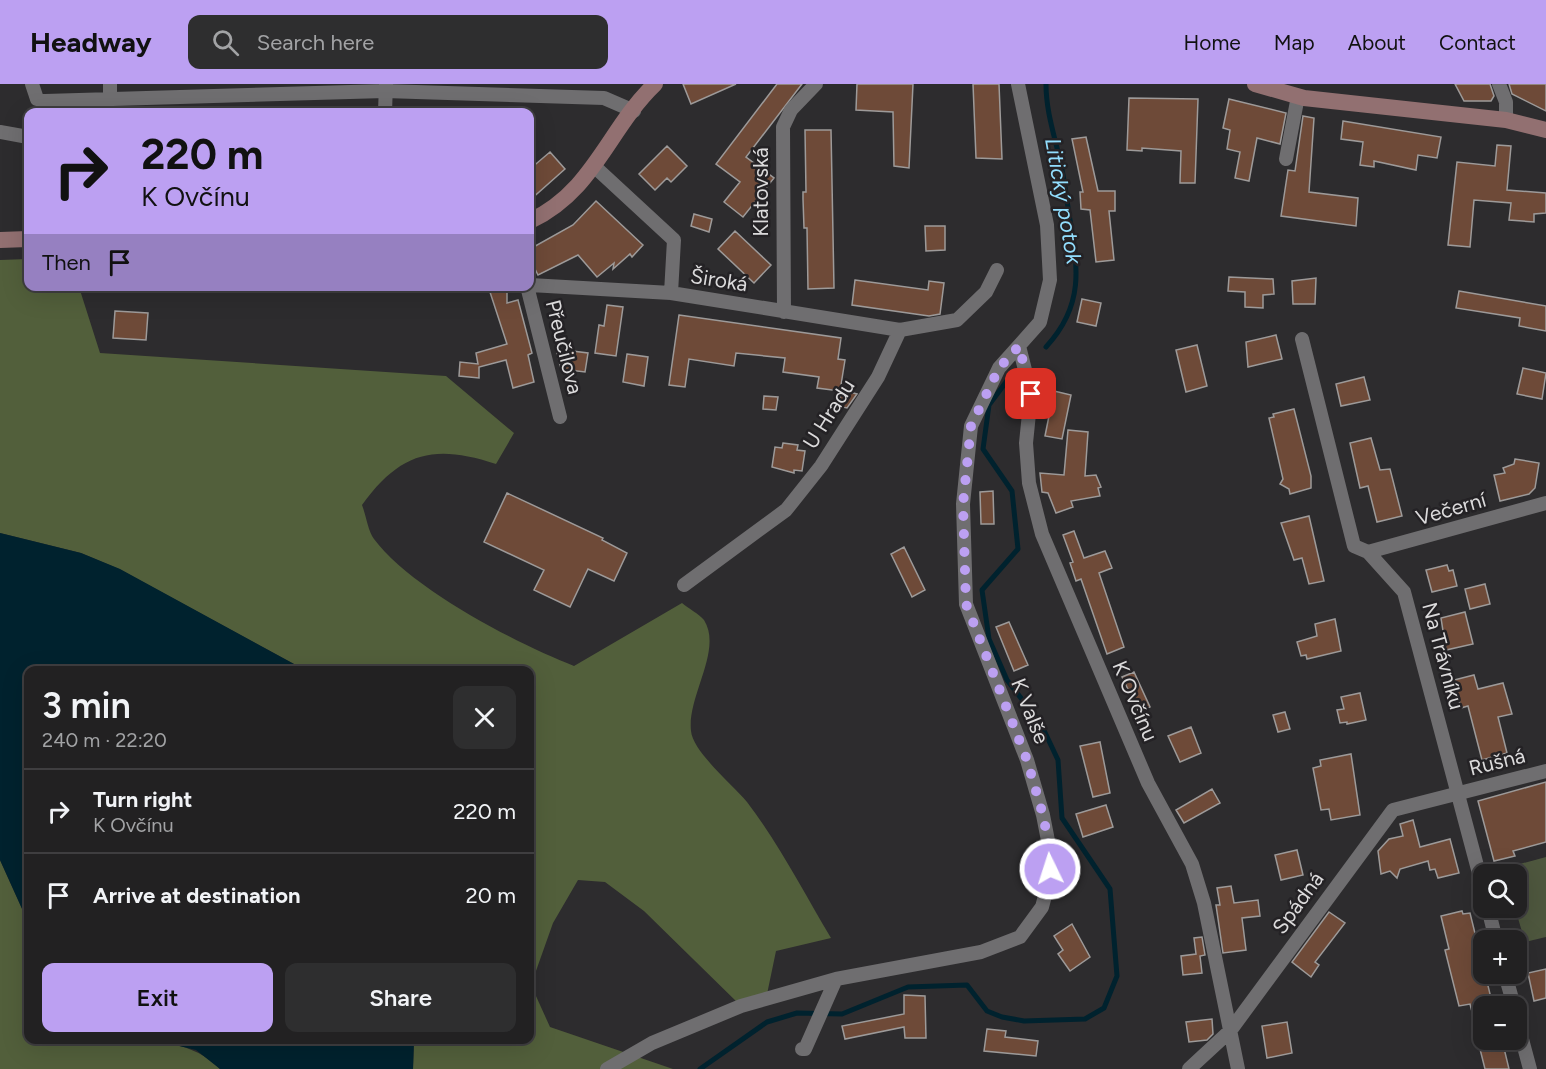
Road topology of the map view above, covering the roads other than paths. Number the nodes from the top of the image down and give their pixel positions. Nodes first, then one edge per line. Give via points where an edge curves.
1 (32, 84) edge
2 (110, 84) edge
3 (655, 84) edge
4 (816, 84) edge
5 (1018, 84) edge
6 (1255, 84) edge
7 (1499, 84) edge
8 (386, 87) edge
9 (1298, 96) junction
10 (110, 99) junction
11 (385, 108) edge
12 (634, 111) junction
13 (1506, 120) junction
14 (1546, 130) edge
15 (0, 132) edge
16 (24, 136) edge
17 (1286, 159) dead end
18 (595, 167) junction
19 (534, 219) edge
20 (24, 239) edge
21 (0, 240) edge
22 (997, 270) dead end
23 (534, 286) edge
24 (529, 291) edge
25 (671, 293) junction
26 (784, 312) junction
27 (900, 330) junction
28 (1302, 339) dead end
29 (1019, 346) junction
30 (560, 417) dead end
31 (1546, 503) edge
32 (1368, 552) junction
33 (684, 585) dead end
34 (1546, 771) edge
35 (1458, 794) junction
36 (1477, 864) edge
37 (836, 979) junction
38 (1230, 1031) junction
39 (802, 1049) dead end
40 (1525, 1050) edge
41 (607, 1069) edge
42 (1189, 1069) edge
43 (1238, 1069) edge
44 (1530, 1069) edge

1 - 10 street via 37,99 45,101
2 - 10 street
3 - 12 main road
4 - 26 street, Klatovská via 791,110 783,127
5 - 29 street, K Valše via 1047,225 1050,280 1040,322
6 - 9 main road
7 - 13 street via 1506,102
8 - 10 street
8 - 11 street
8 - 12 street via 604,98
9 - 13 main road
9 - 17 street
12 - 18 main road
13 - 14 main road
15 - 16 street
18 - 19 main road via 574,191
18 - 25 street via 674,240
20 - 21 main road
22 - 27 street via 986,292 957,320
23 - 25 street, Široká
24 - 30 street, Přeučilova
25 - 26 street, Široká
26 - 27 street, Široká
27 - 33 street, U Hradu via 878,377 821,466 786,510
28 - 32 street, Na Trávníku via 1354,546
29 - 37 street, K Valše via 999,368 971,426 963,504 966,604 1027,760 1043,815 1051,856 1042,907 1020,937 981,952
29 - 38 street, K Ovčínu via 1031,394 1026,443 1029,483 1042,534 1148,783 1192,864 1204,903
31 - 32 street, Večerní
32 - 35 street, Na Trávníku via 1404,592
34 - 35 street, Rušná
35 - 36 street, Na Trávníku
35 - 38 street, Spádná via 1393,810
37 - 39 street
37 - 41 street, K Valše via 741,1006 652,1043
38 - 42 street, Spádná
38 - 43 street, K Ovčínu
40 - 44 street

